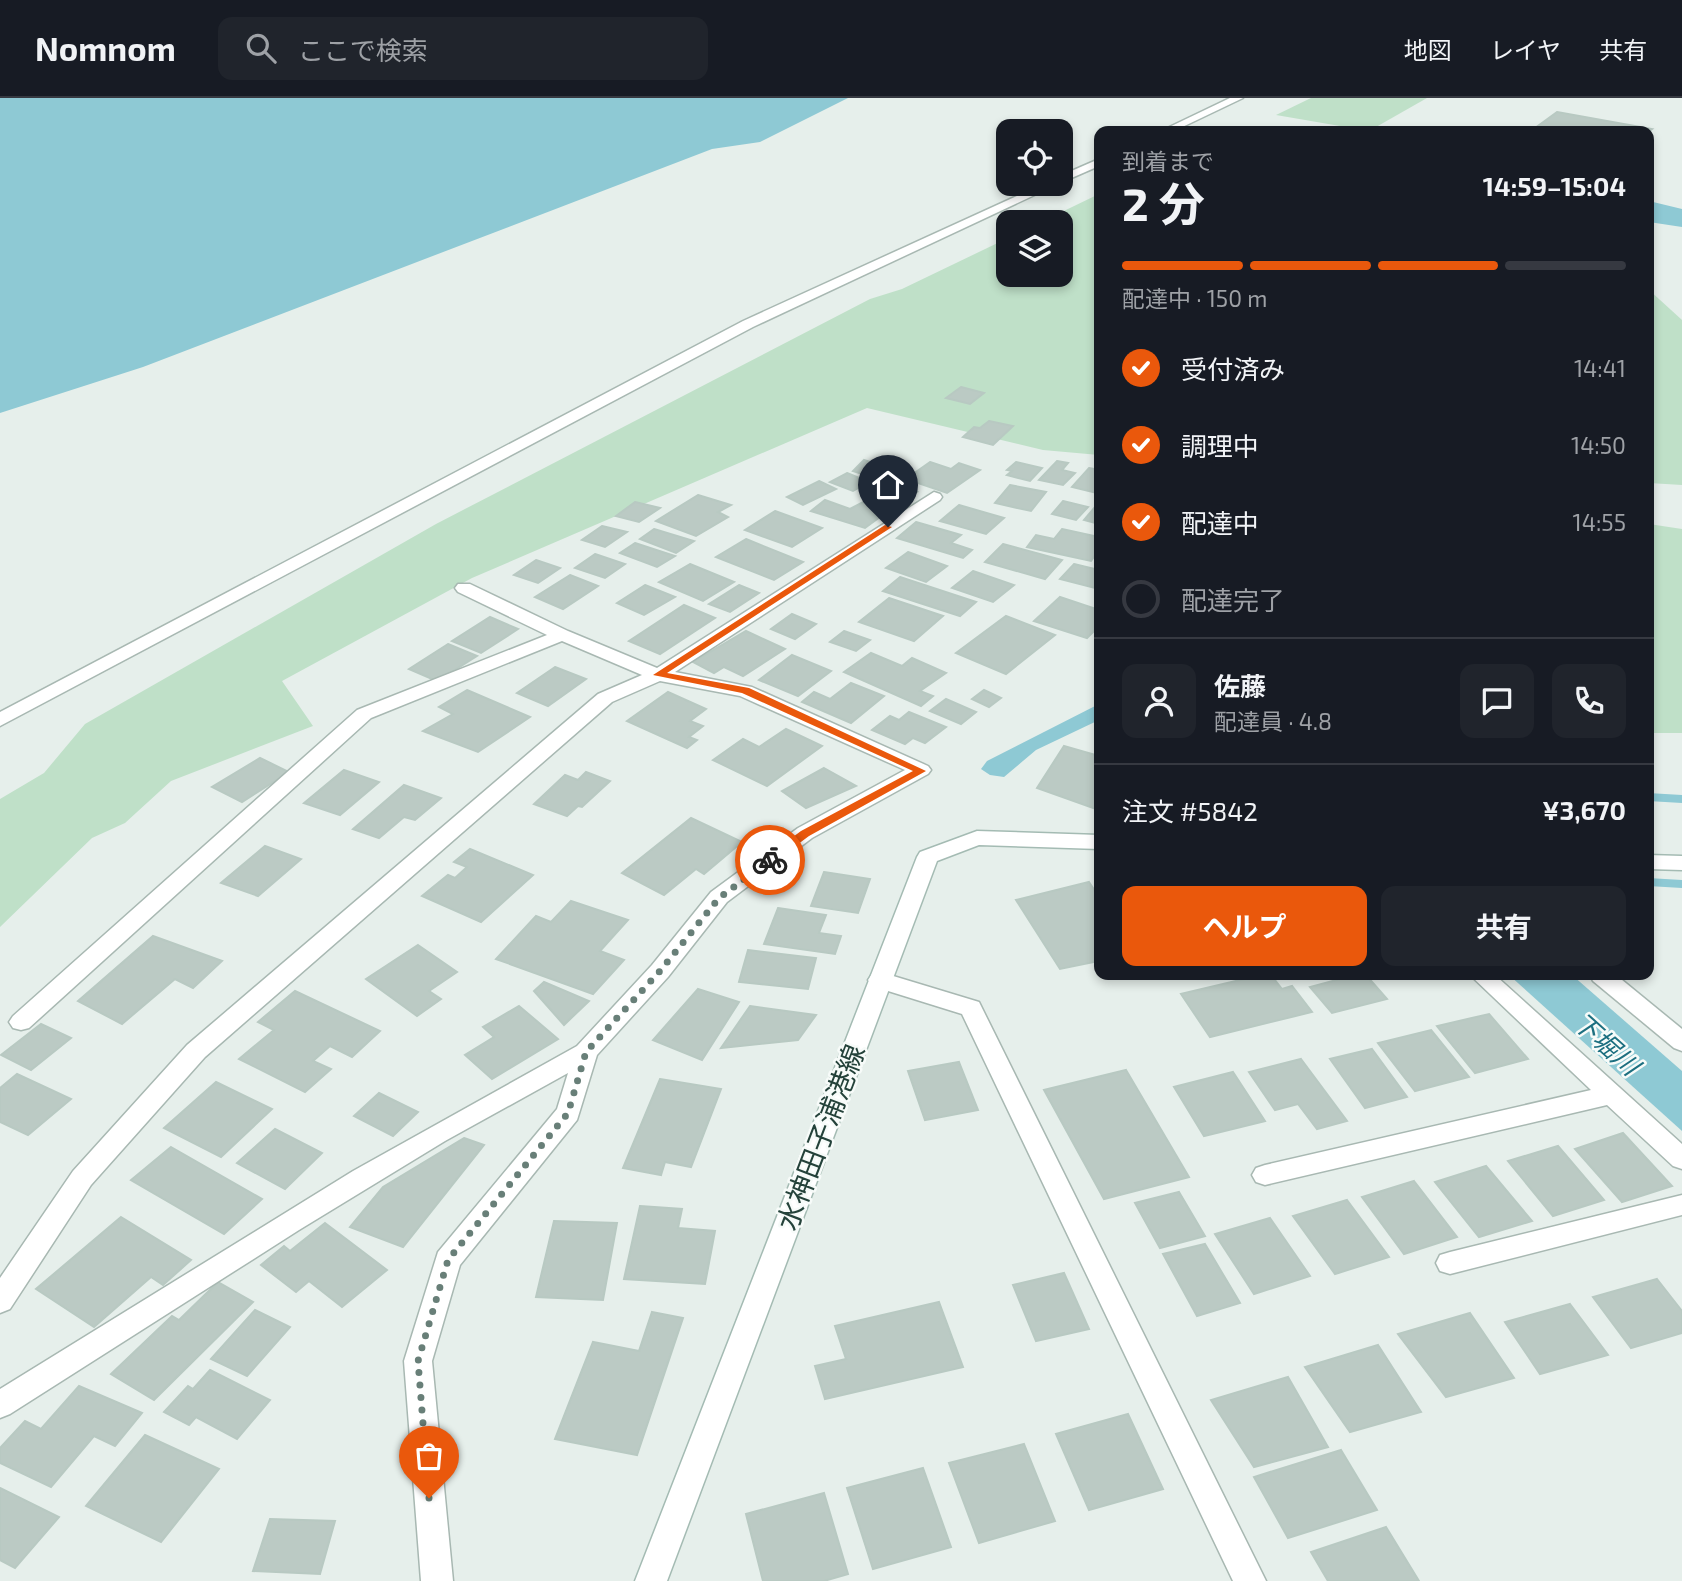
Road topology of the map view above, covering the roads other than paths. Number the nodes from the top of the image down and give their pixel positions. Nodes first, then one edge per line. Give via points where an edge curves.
1 (1238, 98) edge
2 (1177, 126) edge
3 (1094, 164) edge
4 (1073, 174) edge
5 (1026, 196) edge
6 (934, 497) dead end
7 (464, 588) dead end
8 (562, 635) junction
9 (658, 675) junction
10 (0, 720) edge
11 (1094, 842) edge
12 (1654, 862) edge
13 (1682, 863) edge
14 (880, 980) junction
15 (1487, 980) edge
16 (1607, 980) edge
17 (21, 1021) dead end
18 (1682, 1042) edge
19 (586, 1052) junction
20 (1613, 1094) junction
21 (1682, 1159) edge
22 (1265, 1175) dead end
23 (1682, 1205) edge
24 (1451, 1263) dead end
25 (0, 1301) edge
26 (0, 1405) edge
27 (437, 1581) edge
28 (651, 1581) edge
29 (1250, 1581) edge

1 - 2 street
3 - 4 street
5 - 10 street via 748,324
6 - 9 street
7 - 8 street
8 - 9 street
8 - 17 street via 365,714
9 - 19 street via 745,691 921,771 805,833 719,898
9 - 25 street via 605,698 197,1051 82,1178
11 - 14 street, 水神田子浦港線 via 977,838 928,857
12 - 13 street
14 - 28 street, 水神田子浦港線
14 - 29 street via 971,1008
15 - 20 street
16 - 18 street
19 - 26 street via 487,1104 237,1254
19 - 27 street via 568,1113 448,1260 418,1361
20 - 21 street
20 - 22 street
23 - 24 street

